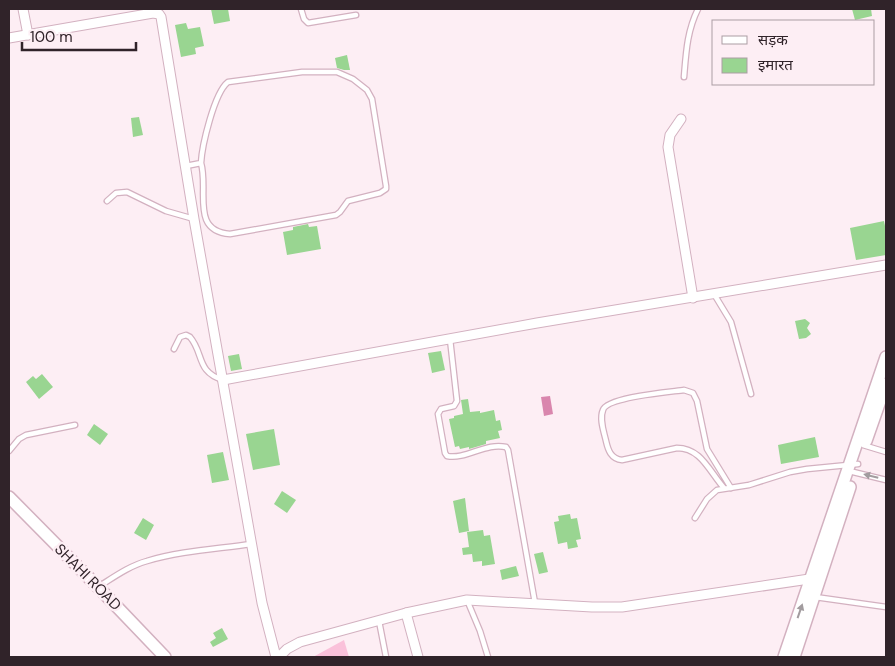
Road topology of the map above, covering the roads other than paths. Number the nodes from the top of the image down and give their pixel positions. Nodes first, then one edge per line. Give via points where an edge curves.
1 (23, 9) edge
2 (301, 9) edge
3 (698, 9) edge
4 (356, 15) dead end
5 (28, 35) junction
6 (9, 38) edge
7 (684, 77) dead end
8 (681, 119) dead end
9 (201, 164) junction
10 (185, 166) junction
11 (107, 201) dead end
12 (194, 220) junction
13 (886, 265) edge
14 (714, 294) junction
15 (694, 298) junction
16 (450, 339) junction
17 (174, 349) dead end
18 (886, 358) edge
19 (223, 380) junction
20 (886, 384) edge
21 (751, 394) dead end
22 (75, 425) dead end
23 (861, 444) junction
24 (9, 451) edge
25 (886, 452) edge
26 (853, 468) junction
27 (886, 480) edge
28 (724, 488) junction
29 (731, 488) junction
30 (10, 500) edge
31 (695, 518) dead end
32 (251, 544) junction
33 (816, 578) junction
34 (98, 587) junction
35 (815, 597) junction
36 (466, 600) junction
37 (535, 603) junction
38 (886, 607) edge
39 (406, 613) junction
40 (379, 620) junction
41 (165, 657) edge
42 (278, 657) edge
43 (386, 657) edge
44 (418, 657) edge
45 (488, 657) edge
46 (784, 657) edge
47 (794, 657) edge

1 - 5 street
2 - 4 lane via 308,23
3 - 7 lane via 686,42
5 - 6 street
5 - 10 street via 159,14
8 - 15 street via 670,135 668,147
9 - 9 lane via 208,126 228,82 302,72 337,72 353,79 370,95 386,189 348,200 336,215 222,233 206,222
9 - 10 lane
10 - 12 street
11 - 12 lane via 116,193 127,192
12 - 19 street
13 - 14 street
14 - 15 street
14 - 21 lane via 731,322
15 - 16 street
16 - 19 street
16 - 37 lane via 457,401 438,414 445,453 454,456 497,446 508,450
17 - 19 lane via 180,337 190,337 208,372
18 - 23 main road
19 - 32 street
20 - 23 main road
22 - 24 lane via 26,435
23 - 25 lane
23 - 26 main road
27 -> 26 lane
26 - 29 lane via 790,472
26 - 33 main road
28 - 29 lane
28 - 29 lane via 699,456 685,448 617,460 608,447 601,415 603,408 626,399 684,390 693,392 707,449
28 - 31 lane via 712,494
30 - 34 main road, SHAHI ROAD
32 - 34 lane via 146,561
32 - 42 street via 266,624
33 - 35 main road
33 - 37 street via 622,607
46 -> 33 main road
34 - 41 main road, SHAHI ROAD
35 - 38 lane
35 - 47 main road
36 - 37 street
36 - 39 street
36 - 45 lane
39 - 40 street
39 - 44 street
40 - 42 street via 300,642
40 - 43 lane

